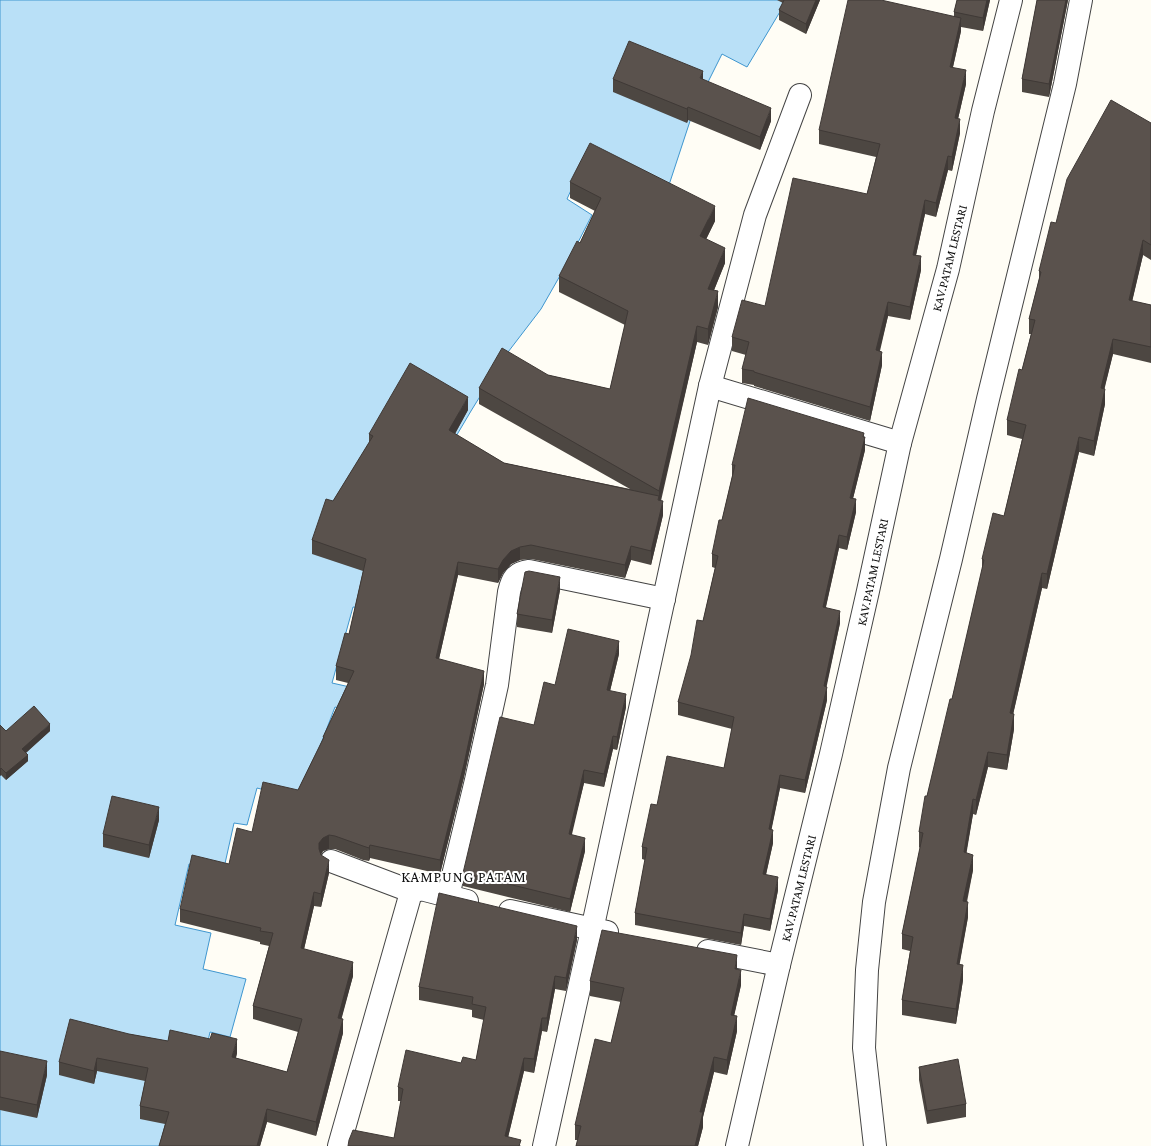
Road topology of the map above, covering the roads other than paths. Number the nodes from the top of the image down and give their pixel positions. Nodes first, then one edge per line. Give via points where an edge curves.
1 (1012, 0) edge
2 (1081, 0) edge
3 (800, 95) dead end
4 (710, 386) junction
5 (900, 443) junction
6 (664, 599) junction
7 (331, 861) dead end
8 (413, 892) junction
9 (448, 896) junction
10 (592, 930) junction
11 (623, 935) edge
12 (686, 947) edge
13 (780, 965) junction
14 (339, 1146) edge
15 (544, 1146) edge
16 (737, 1146) edge
17 (875, 1146) edge

1 - 5 street, KAV.PATAM LESTARI via 983,111 948,269
2 - 17 street via 1065,84 899,768 874,902 864,1048
3 - 4 street via 755,216
4 - 5 street
4 - 6 street
5 - 13 street, KAV.PATAM LESTARI via 831,754
6 - 9 street via 529,571 515,576 509,592 497,685
6 - 10 street
7 - 8 street
8 - 9 street via 420,889
8 - 14 street
9 - 10 street
10 - 11 street
10 - 15 street
12 - 13 street
13 - 16 street, KAV.PATAM LESTARI

